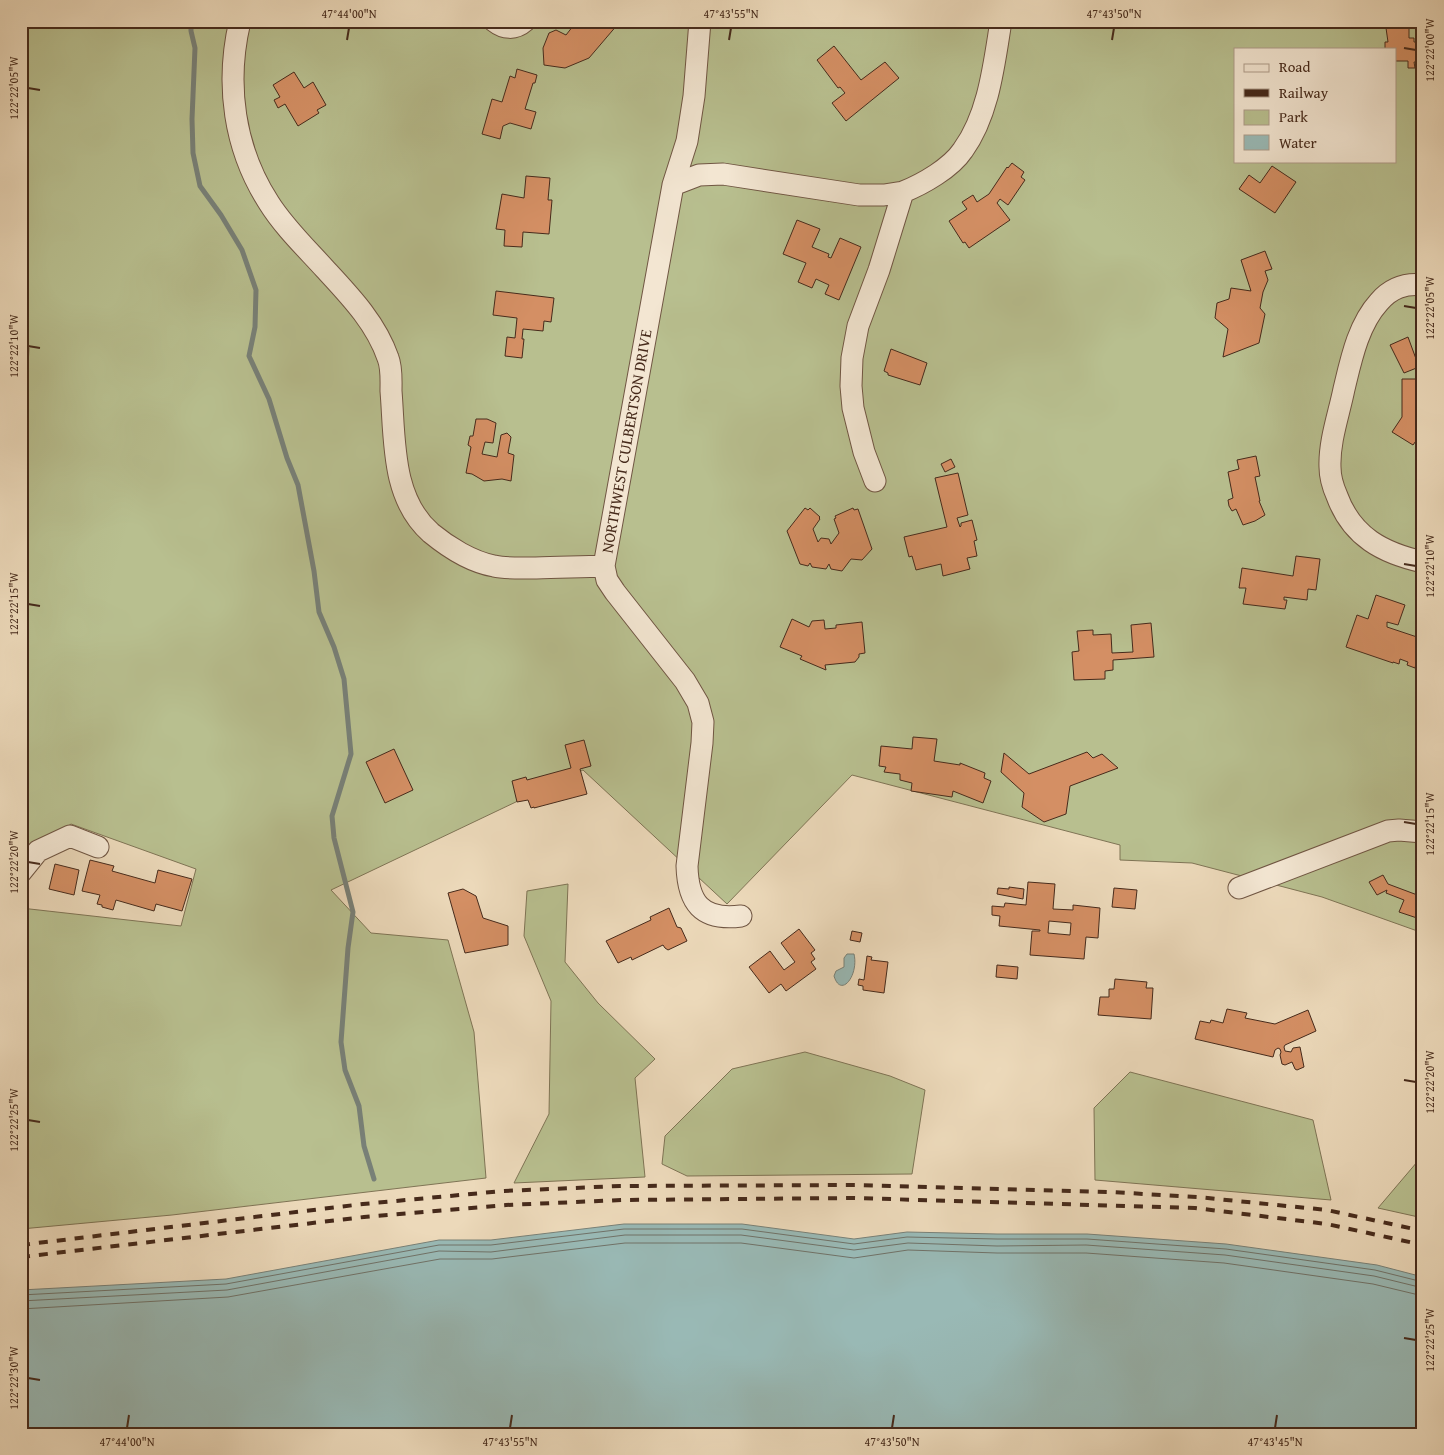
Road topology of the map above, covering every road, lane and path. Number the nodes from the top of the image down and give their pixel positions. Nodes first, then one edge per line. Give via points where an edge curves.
1 (240, 21) edge
2 (494, 21) edge
3 (525, 21) edge
4 (700, 21) edge
5 (1001, 21) edge
6 (673, 185) junction
7 (904, 192) junction
8 (1423, 285) edge
9 (875, 481) dead end
10 (1423, 562) edge
11 (604, 566) junction
12 (1423, 832) edge
13 (98, 847) dead end
14 (21, 872) edge
15 (1239, 888) dead end
16 (740, 916) dead end

1 - 11 street via 233,85 238,131 247,162 279,217 368,319 380,338 389,360 398,470 402,489 413,512 430,532 450,547 494,567
2 - 3 street via 512,28
4 - 6 street, NORTHWEST CULBERTSON DRIVE via 687,141
5 - 7 street via 986,99 976,128 962,152 941,171 922,185
6 - 7 street via 699,175 723,174 859,195
6 - 11 street, NORTHWEST CULBERTSON DRIVE
7 - 9 street via 858,326 852,358 853,408
8 - 10 street via 1409,284 1386,294 1362,328 1333,436 1330,467 1340,505 1357,530 1383,549
11 - 16 street, NORTHWEST CULBERTSON DRIVE via 607,580 615,592 686,681 698,703 703,722 702,743 687,883 701,909 712,916
12 - 15 street via 1399,830 1376,835
13 - 14 street via 70,836 38,851

